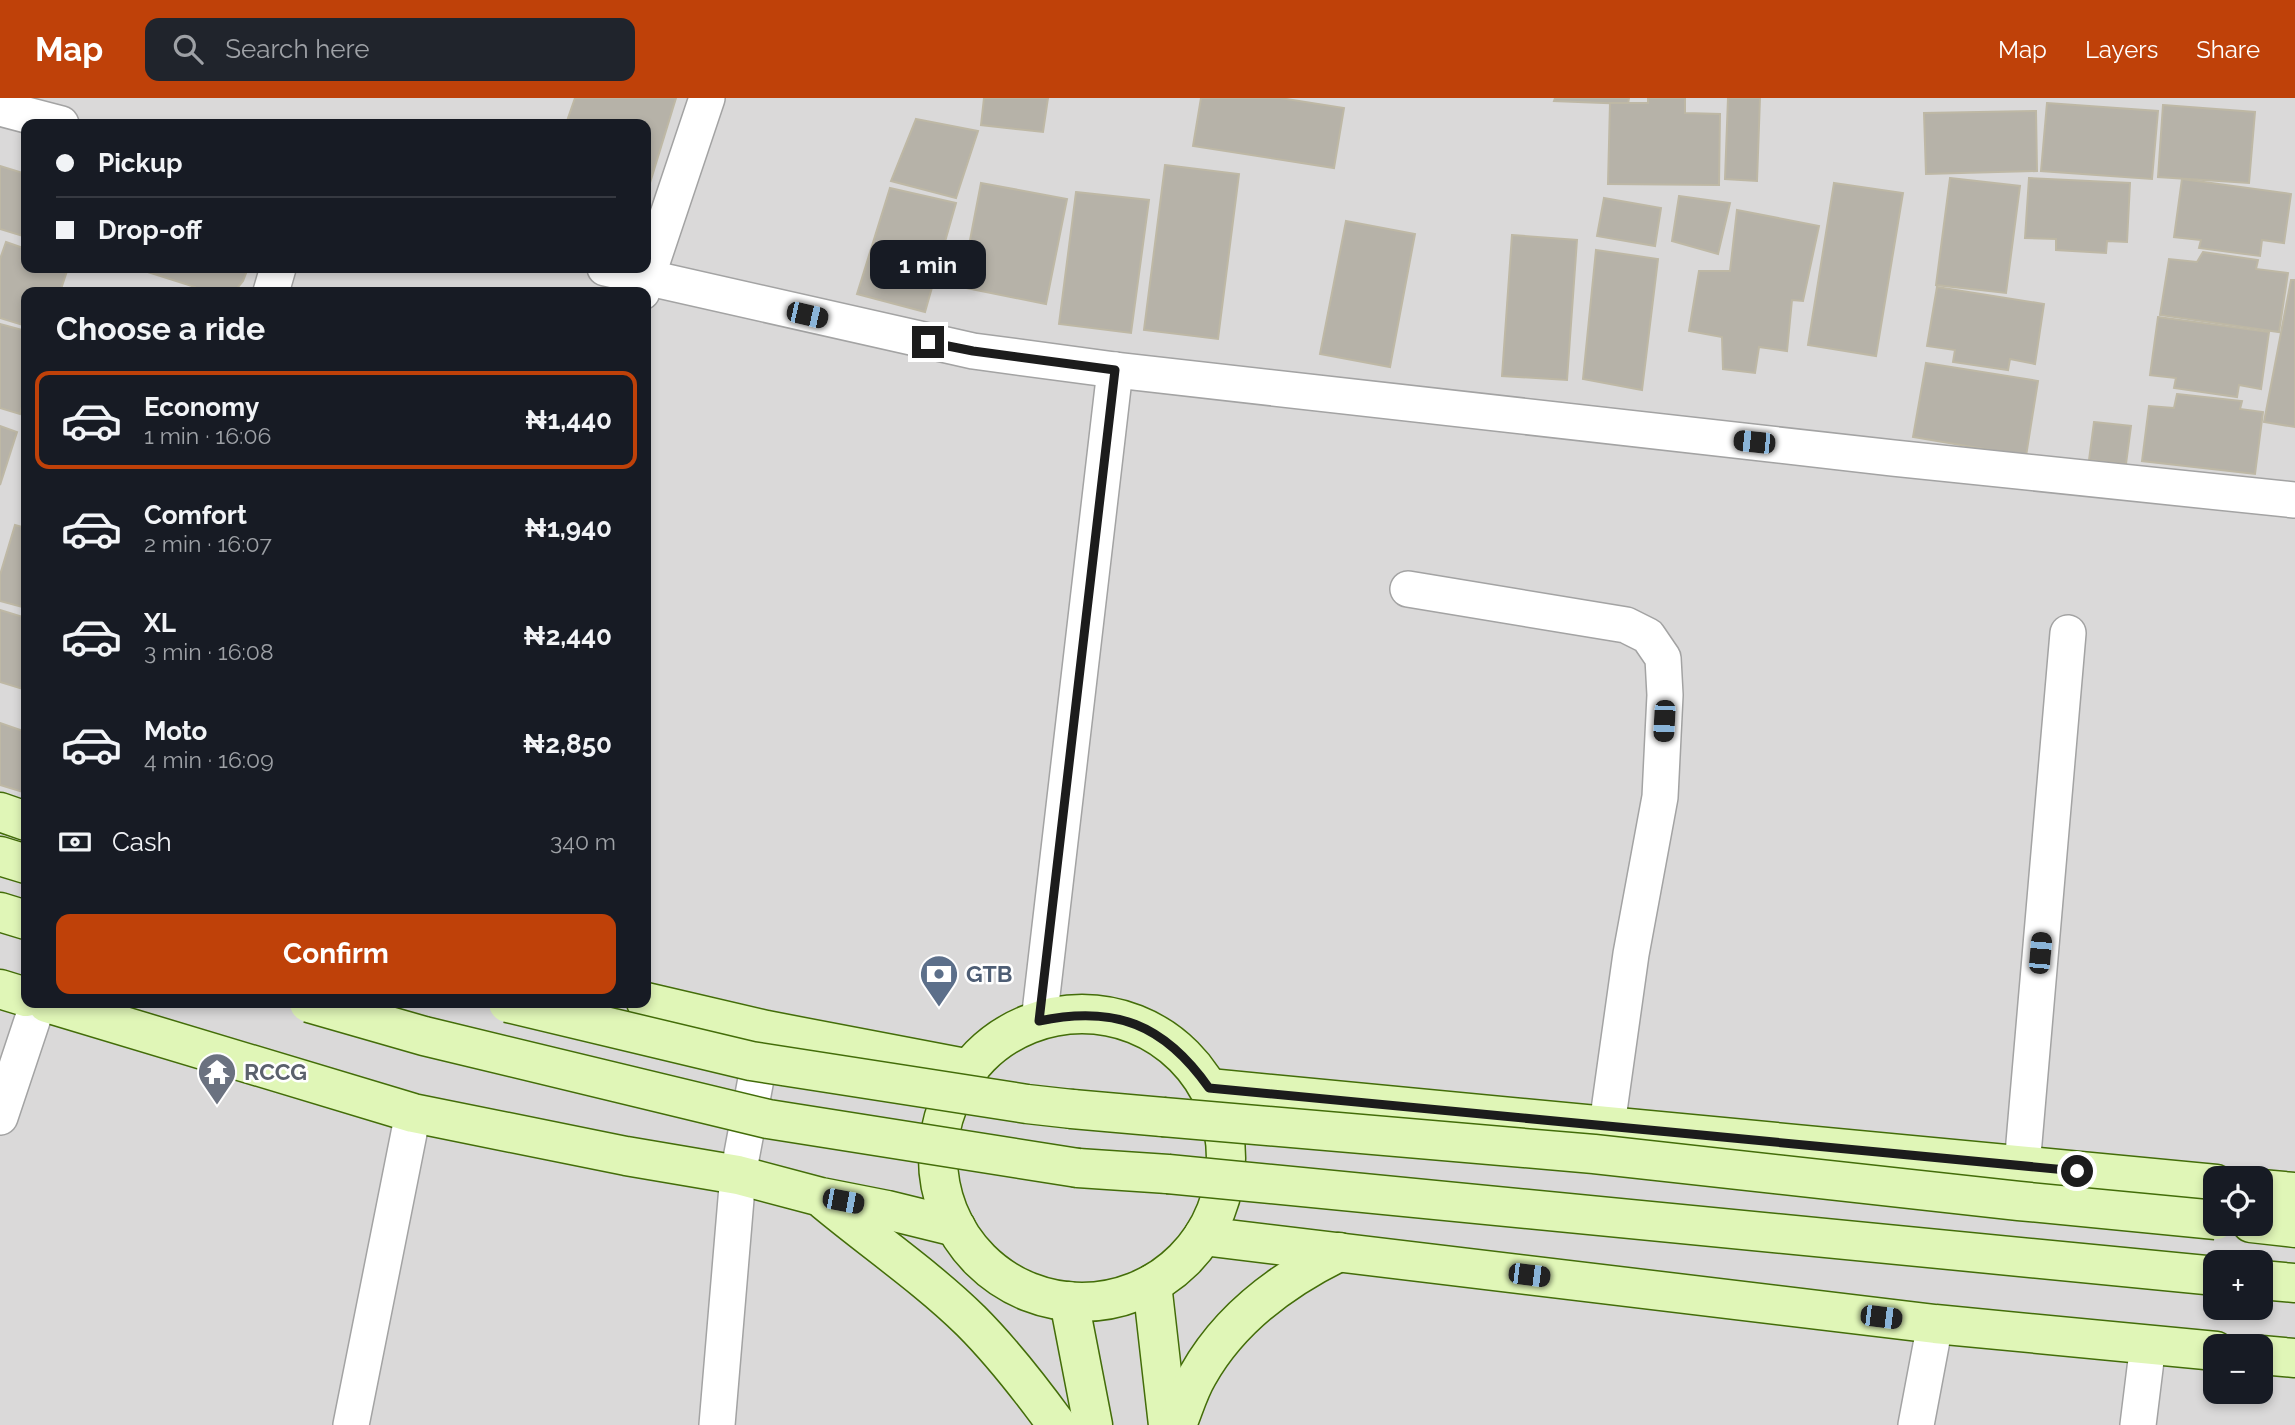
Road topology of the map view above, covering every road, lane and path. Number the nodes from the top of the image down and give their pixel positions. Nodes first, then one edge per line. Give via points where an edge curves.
1 (707, 98) edge
2 (0, 108) edge
3 (42, 119) edge
4 (651, 264) edge
5 (616, 273) edge
6 (644, 285) edge
7 (1115, 370) junction
8 (2295, 500) edge
9 (1408, 589) dead end
10 (2068, 634) dead end
11 (0, 812) edge
12 (21, 819) edge
13 (0, 856) edge
14 (21, 862) edge
15 (0, 912) edge
16 (21, 918) edge
17 (0, 989) edge
18 (21, 995) edge
19 (651, 1003) edge
20 (36, 1008) edge
21 (64, 1008) edge
22 (326, 1008) edge
23 (529, 1008) edge
24 (1039, 1021) junction
25 (766, 1030) junction
26 (970, 1069) junction
27 (1209, 1088) junction
28 (413, 1113) junction
29 (0, 1117) edge
30 (1607, 1125) junction
31 (2022, 1166) junction
32 (738, 1175) junction
33 (2203, 1183) edge
34 (2273, 1190) edge
35 (2295, 1192) edge
36 (821, 1197) junction
37 (2203, 1219) edge
38 (2273, 1226) edge
39 (956, 1227) junction
40 (2295, 1228) edge
41 (1203, 1236) junction
42 (1339, 1252) junction
43 (2203, 1275) edge
44 (2273, 1281) edge
45 (2295, 1283) edge
46 (1152, 1284) junction
47 (1069, 1301) junction
48 (1935, 1324) junction
49 (2148, 1344) junction
50 (2203, 1349) edge
51 (2273, 1356) edge
52 (2295, 1358) edge
53 (1170, 1416) edge
54 (1081, 1422) edge
55 (351, 1425) edge
56 (717, 1425) edge
57 (1916, 1425) edge
58 (2138, 1425) edge

1 - 4 street
2 - 3 street
5 - 6 street
6 - 7 street via 973,351
7 - 8 street
7 - 24 street
9 - 30 street via 1626,625 1647,636 1663,658 1660,797 1631,954
10 - 31 street
11 - 12 main road
13 - 14 main road
15 - 16 main road
17 - 18 main road
19 - 25 main road
20 - 29 street
21 - 28 main road
22 - 43 main road, bridge via 768,1119 1078,1168
23 - 37 main road, bridge via 751,1061 1027,1104 1594,1154
24 - 26 main road via 1013,1032
24 - 27 main road via 1095,1015 1149,1030 1193,1065
25 - 26 main road
25 - 32 street
26 - 39 main road via 954,1092 939,1146 941,1183
27 - 30 main road
27 - 41 main road via 1226,1142 1226,1170 1221,1197
28 - 32 main road
28 - 55 street
30 - 31 main road
31 - 33 main road
32 - 36 main road
32 - 56 street
34 - 35 main road
36 - 39 main road
36 - 54 main road via 918,1275 970,1320 1018,1371
38 - 40 main road
39 - 47 main road via 992,1271 1042,1297
41 - 42 main road
41 - 46 main road via 1175,1268
42 - 48 main road
42 - 53 main road via 1246,1312
44 - 45 main road
46 - 47 main road via 1125,1295
46 - 53 main road
47 - 54 main road
48 - 49 main road
48 - 57 street
49 - 50 main road
49 - 58 street
51 - 52 main road

